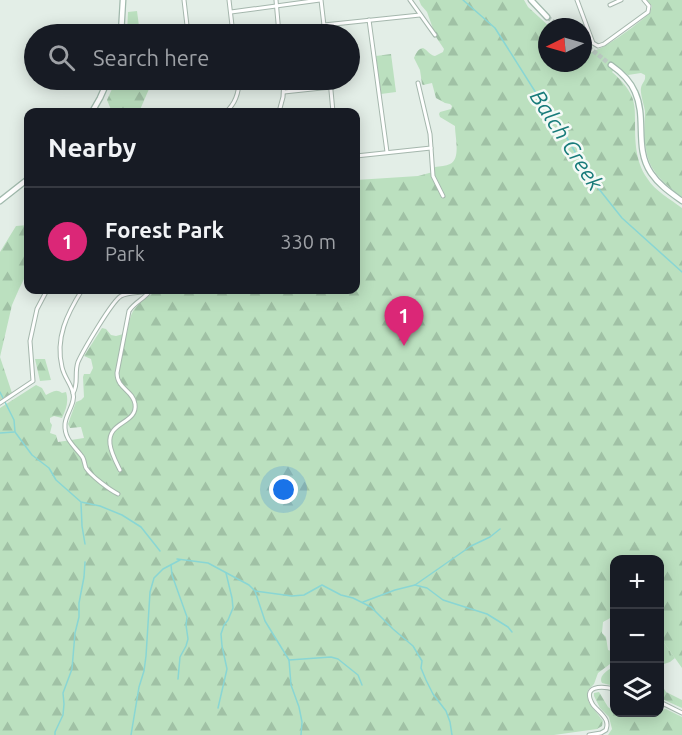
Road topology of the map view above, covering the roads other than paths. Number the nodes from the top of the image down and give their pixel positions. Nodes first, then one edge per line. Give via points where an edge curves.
1 (123, 0) edge
2 (184, 0) edge
3 (230, 0) edge
4 (276, 0) edge
5 (320, 0) edge
6 (410, 0) edge
7 (531, 0) edge
8 (577, 0) edge
9 (621, 0) edge
10 (644, 0) edge
11 (276, 5) junction
12 (610, 5) dead end
13 (231, 12) junction
14 (420, 15) junction
15 (547, 17) tunnel mouth
16 (369, 20) junction
17 (121, 24) edge
18 (187, 24) edge
19 (233, 24) edge
20 (278, 24) edge
21 (324, 24) edge
22 (333, 24) edge
23 (435, 35) dead end
24 (611, 65) tunnel mouth
25 (418, 83) dead end
26 (103, 90) edge
27 (238, 90) edge
28 (302, 90) edge
29 (330, 90) edge
30 (284, 92) joint
31 (94, 108) edge
32 (231, 108) edge
33 (280, 108) edge
34 (333, 108) edge
35 (431, 148) junction
36 (387, 152) junction
37 (360, 155) edge
38 (24, 182) edge
39 (442, 196) dead end
40 (0, 201) edge
41 (682, 201) edge
42 (45, 294) edge
43 (80, 294) edge
44 (127, 294) edge
45 (148, 294) edge
46 (73, 393) junction
47 (0, 403) edge
48 (120, 470) dead end
49 (118, 494) dead end
50 (610, 688) edge
51 (664, 704) edge
52 (682, 713) edge
53 (589, 735) edge

1 - 17 main road
2 - 18 street
3 - 13 street
4 - 11 street
5 - 11 street
5 - 21 street
6 - 14 street
7 - 15 main road
8 - 10 street via 593,43 598,46 648,12
9 - 12 street
11 - 13 street
11 - 20 street
13 - 19 street
14 - 16 street
14 - 23 street
16 - 22 street
16 - 36 street
24 - 41 main road via 637,95 648,168 658,183
25 - 35 street
26 - 31 main road
27 - 32 street
28 - 30 street
29 - 34 street
30 - 33 street
35 - 36 street
35 - 39 street via 433,176
36 - 37 street
38 - 40 main road
42 - 47 street via 30,341 33,381
43 - 46 street via 65,320 60,341 62,368
44 - 46 street via 114,302 80,357
45 - 48 street via 129,310 117,373 120,384 134,398 135,408 110,437 111,451
46 - 49 street via 65,421 67,436 87,469
50 - 53 street via 601,686 591,692 591,700 607,724 601,733
51 - 52 street

